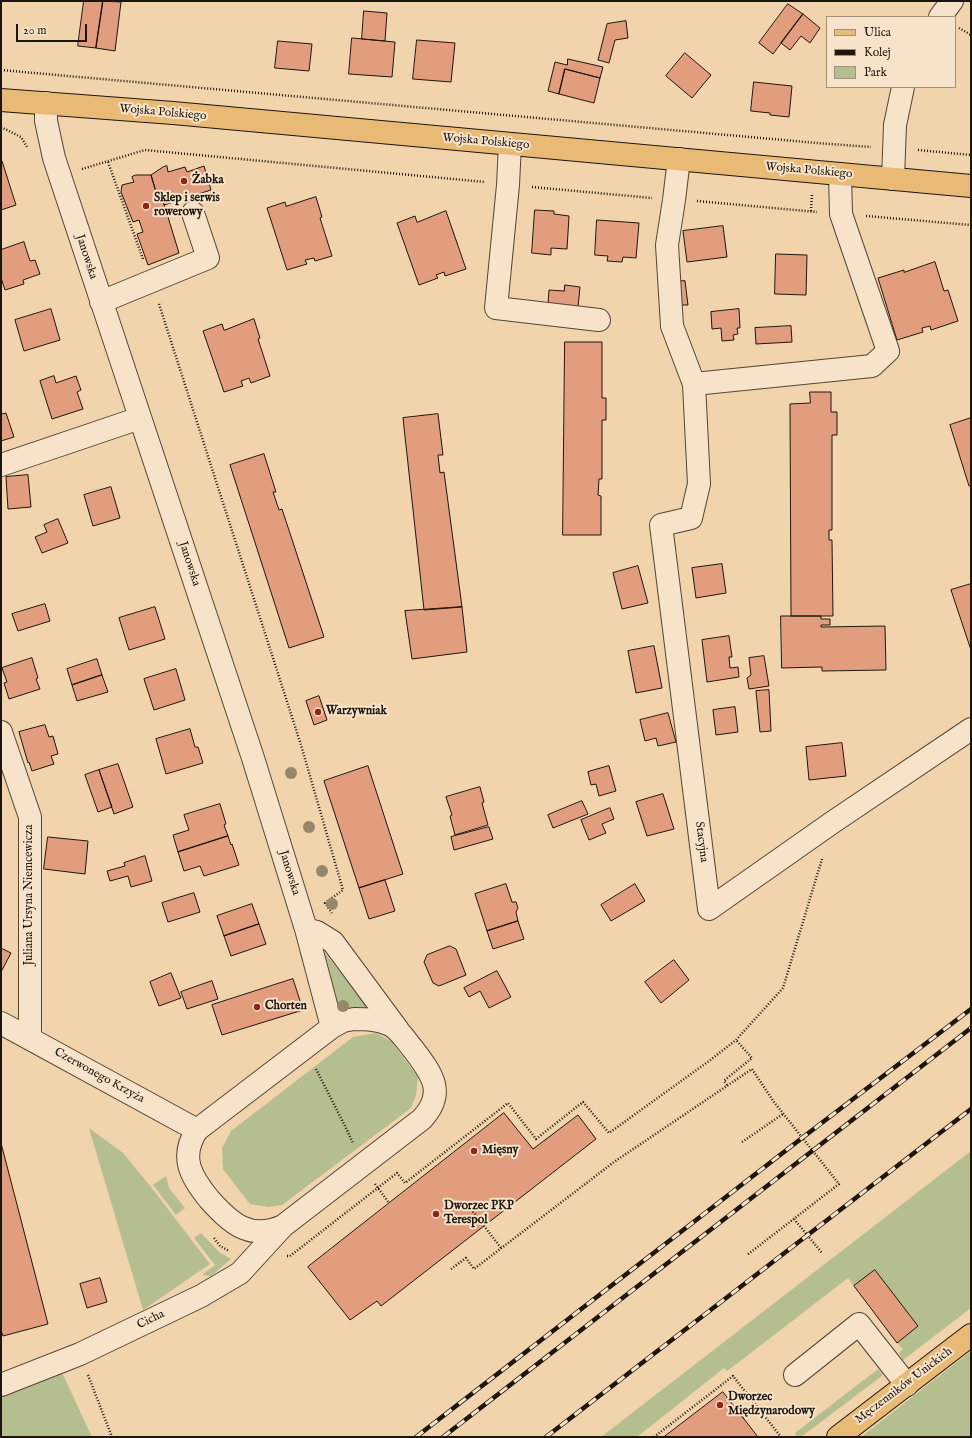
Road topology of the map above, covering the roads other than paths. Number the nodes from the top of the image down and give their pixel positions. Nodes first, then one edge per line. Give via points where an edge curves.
1 (952, 1) edge
2 (941, 16) edge
3 (903, 88) edge
4 (1, 100) edge
5 (46, 103) junction
6 (510, 144) junction
7 (679, 159) junction
8 (840, 174) junction
9 (893, 179) junction
10 (971, 186) edge
11 (193, 213) dead end
12 (101, 302) junction
13 (599, 320) dead end
14 (694, 384) junction
15 (140, 418) junction
16 (1, 465) edge
17 (971, 729) edge
18 (1, 732) edge
19 (306, 929) junction
20 (1, 1023) edge
21 (332, 1027) junction
22 (400, 1032) junction
23 (30, 1038) junction
24 (197, 1130) junction
25 (283, 1226) junction
26 (971, 1335) edge
27 (795, 1374) dead end
28 (1, 1385) edge
29 (907, 1385) junction
30 (838, 1437) edge

1 - 2 street
3 - 9 street via 895,124
4 - 5 main road, Wojska Polskiego
5 - 6 main road, Wojska Polskiego
5 - 12 street, Janowska via 47,127 54,158
6 - 7 main road, Wojska Polskiego
6 - 13 street via 496,308
7 - 8 main road, Wojska Polskiego
7 - 14 street via 667,245 672,326
8 - 9 main road, Wojska Polskiego
8 - 14 street via 842,214 888,351 872,366
9 - 10 main road, Wojska Polskiego
11 - 12 street via 208,258
12 - 15 street, Janowska
14 - 17 street, Stacyjna via 699,484 691,518 661,525 709,909
15 - 16 street
15 - 19 street, Janowska via 253,758
18 - 23 street, Juliana Ursyna Niemcewicza via 30,817
19 - 21 street, Janowska
19 - 22 street via 317,932 333,942
20 - 23 street, Czerwonego Krzyża
21 - 22 street via 343,1021 367,1019 385,1023
21 - 24 street
22 - 25 street via 427,1068 435,1085 435,1095 428,1112
23 - 24 street, Czerwonego Krzyża
24 - 25 street via 188,1151 189,1165 193,1178 222,1214 241,1228 252,1231 273,1231
25 - 28 street, Cicha via 240,1273 200,1296 80,1354
26 - 29 main road, Męczenników Unickich
27 - 29 street via 858,1324
29 - 30 main road, Męczenników Unickich

